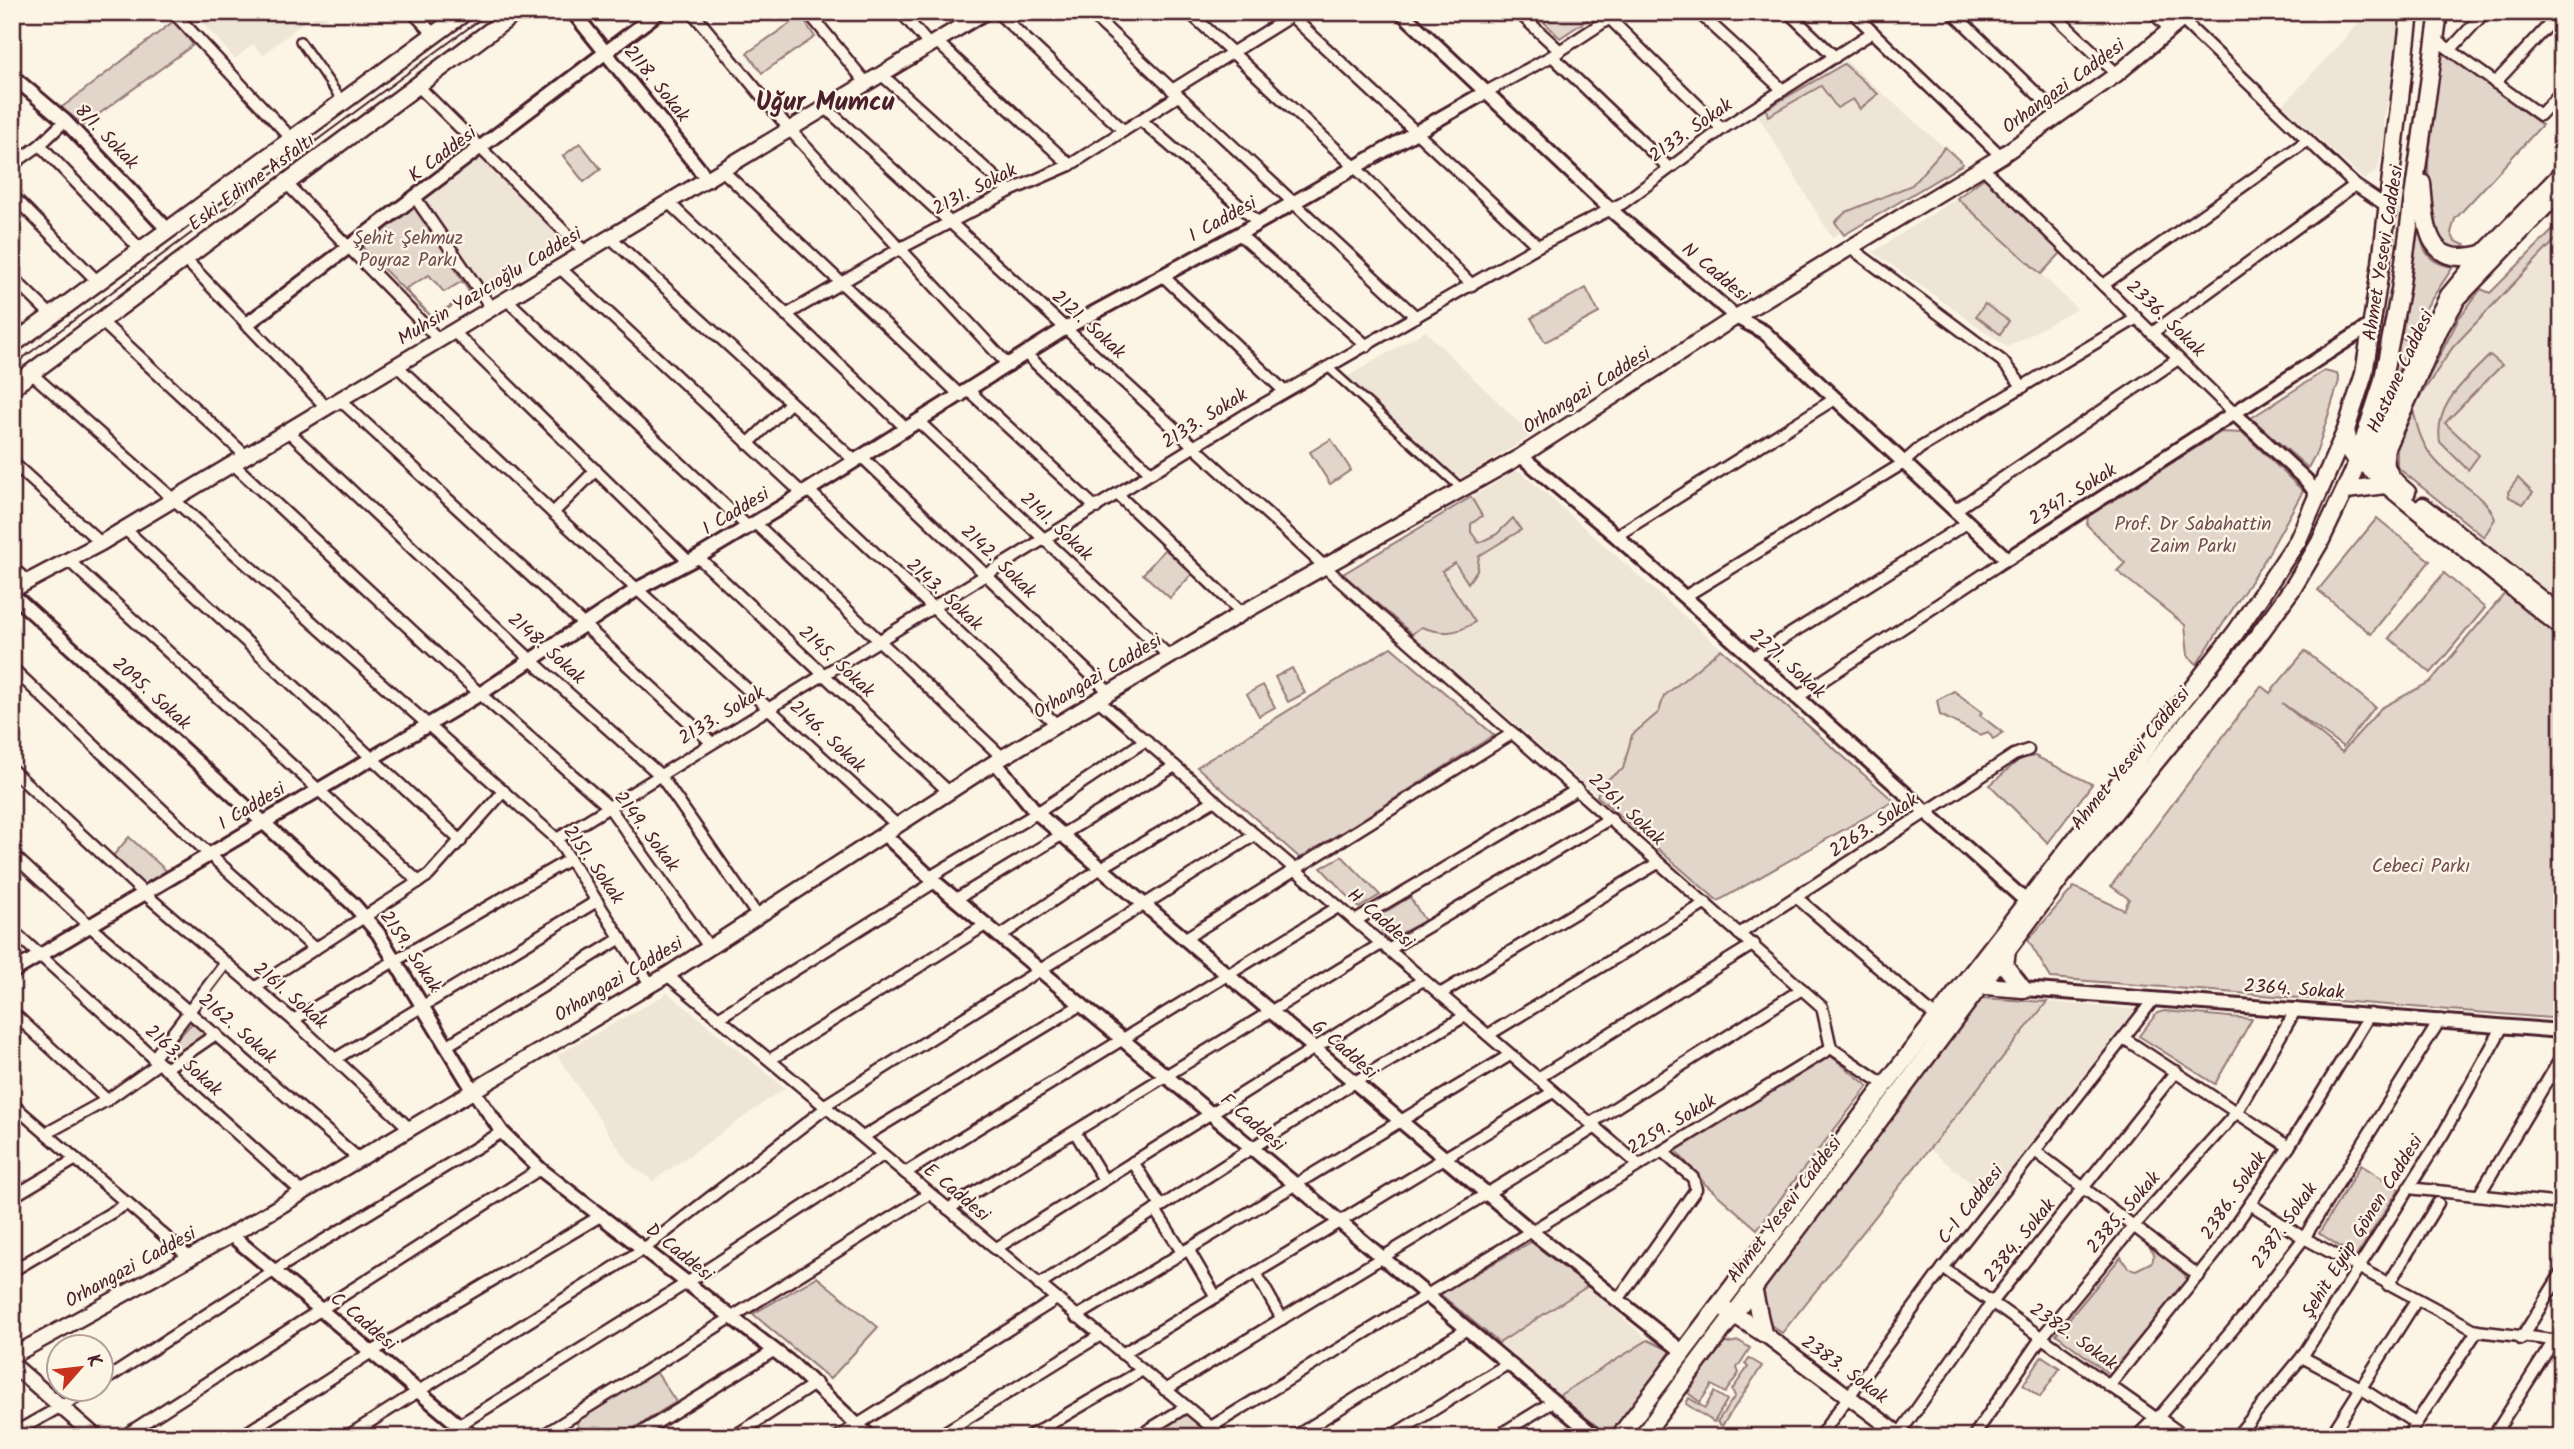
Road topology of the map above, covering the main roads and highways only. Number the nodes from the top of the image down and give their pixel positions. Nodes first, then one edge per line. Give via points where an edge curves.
1 (465, 12) edge
2 (516, 12) edge
3 (985, 12) edge
4 (2410, 12) edge
5 (2439, 12) edge
6 (2181, 21) edge
7 (2420, 156) junction
8 (2562, 172) edge
9 (2562, 190) edge
10 (2486, 259) junction
11 (12, 345) edge
12 (12, 387) edge
13 (2346, 430) junction
14 (2358, 462) junction
15 (2382, 481) junction
16 (2347, 490) junction
17 (12, 592) edge
18 (2562, 615) edge
19 (2562, 629) edge
20 (2008, 947) junction
21 (1971, 985) junction
22 (1753, 1288) junction
23 (1718, 1304) junction
24 (1734, 1314) junction
25 (1763, 1334) junction
26 (1682, 1351) junction
27 (12, 1356) edge
28 (12, 1364) edge
29 (1687, 1377) junction
30 (2157, 1419) joint
31 (1900, 1436) edge
32 (96, 1437) edge
33 (1619, 1437) edge
34 (1642, 1437) edge
35 (2139, 1437) edge
36 (2182, 1437) edge

1 - 11 main road, Eski Edirne Asfaltı
2 - 12 main road, Eski Edirne Asfaltı
3 - 17 main road, Muhsin Yazıcıoğlu Caddesi via 102,543
4 - 13 main road, Ahmet Yesevi Caddesi via 2364,374
5 - 7 main road, Ahmet Yesevi Caddesi
6 - 27 main road, Orhangazi Caddesi via 2117,74 2001,156 1521,456 1104,696 667,975 359,1159
7 - 10 main road via 2426,222 2436,247 2448,257
7 - 14 main road, Ahmet Yesevi Caddesi via 2390,347
8 - 10 main road
9 - 10 main road, Hastane Caddesi
10 - 15 main road via 2437,312 2389,410 2373,458
10 - 18 main road, Hastane Caddesi via 2441,328 2387,448 2386,467 2396,483
13 - 14 main road via 2347,446
13 - 21 main road, Ahmet Yesevi Caddesi via 2298,540 2259,600 2026,902
14 - 15 main road
14 - 16 main road, Ahmet Yesevi Caddesi
15 - 16 main road
15 - 19 main road
16 - 20 main road, Ahmet Yesevi Caddesi via 2294,586 2255,640
20 - 21 main road, Ahmet Yesevi Caddesi
20 - 21 main road via 2005,966 2023,989
21 - 22 main road, Ahmet Yesevi Caddesi
21 - 23 main road, Ahmet Yesevi Caddesi via 1937,1018
22 - 24 main road, Ahmet Yesevi Caddesi
22 - 25 main road
23 - 24 main road
23 - 26 main road, Ahmet Yesevi Caddesi
24 - 25 main road
24 - 29 main road, Ahmet Yesevi Caddesi
25 - 31 main road, 2383. Sokak
26 - 29 main road
26 - 33 main road, Ahmet Yesevi Caddesi
28 - 32 main road
29 - 34 main road, Ahmet Yesevi Caddesi
30 - 35 main road, 2387. Sokak
30 - 36 main road, 2382. Sokak

